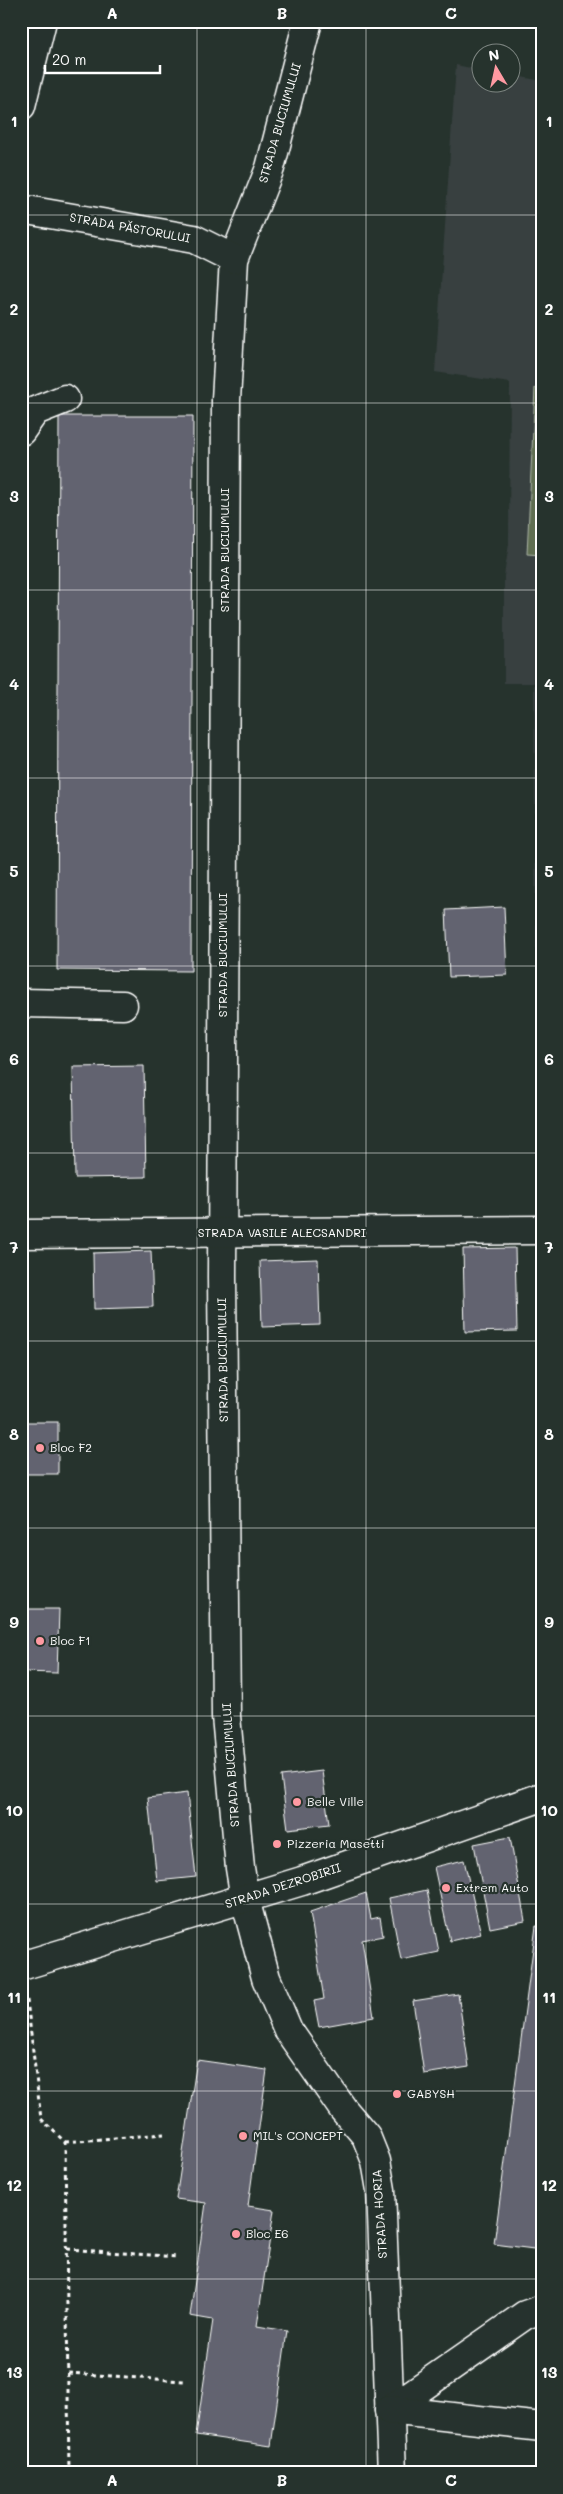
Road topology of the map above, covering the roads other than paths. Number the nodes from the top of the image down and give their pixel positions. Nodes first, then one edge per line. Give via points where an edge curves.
1 (42, 21) edge
2 (308, 21) edge
3 (21, 106) edge
4 (21, 210) edge
5 (234, 259) junction
6 (66, 400) dead end
7 (21, 431) edge
8 (21, 1003) edge
9 (123, 1005) dead end
10 (542, 1230) edge
11 (21, 1234) edge
12 (223, 1234) junction
13 (542, 1797) edge
14 (245, 1899) junction
15 (22, 1966) edge
16 (542, 2310) edge
17 (389, 2410) junction
18 (542, 2427) edge
19 (392, 2473) edge

1 - 3 street
2 - 5 street, STRADA BUCIUMULUI via 270,168
4 - 5 street, STRADA PĂSTORULUI via 194,239
5 - 12 street, STRADA BUCIUMULUI via 226,400
6 - 7 street via 35,411
8 - 9 street
10 - 12 street, STRADA VASILE ALECSANDRI
11 - 12 street, STRADA VASILE ALECSANDRI
12 - 14 street, STRADA BUCIUMULUI via 226,1716
13 - 14 street, STRADA DEZROBIRII
14 - 15 street, STRADA DEZROBIRII
14 - 17 street, STRADA HORIA via 266,1978 288,2030 366,2136 376,2161 381,2190
16 - 17 street via 525,2314
17 - 18 street
17 - 19 street, STRADA HORIA

